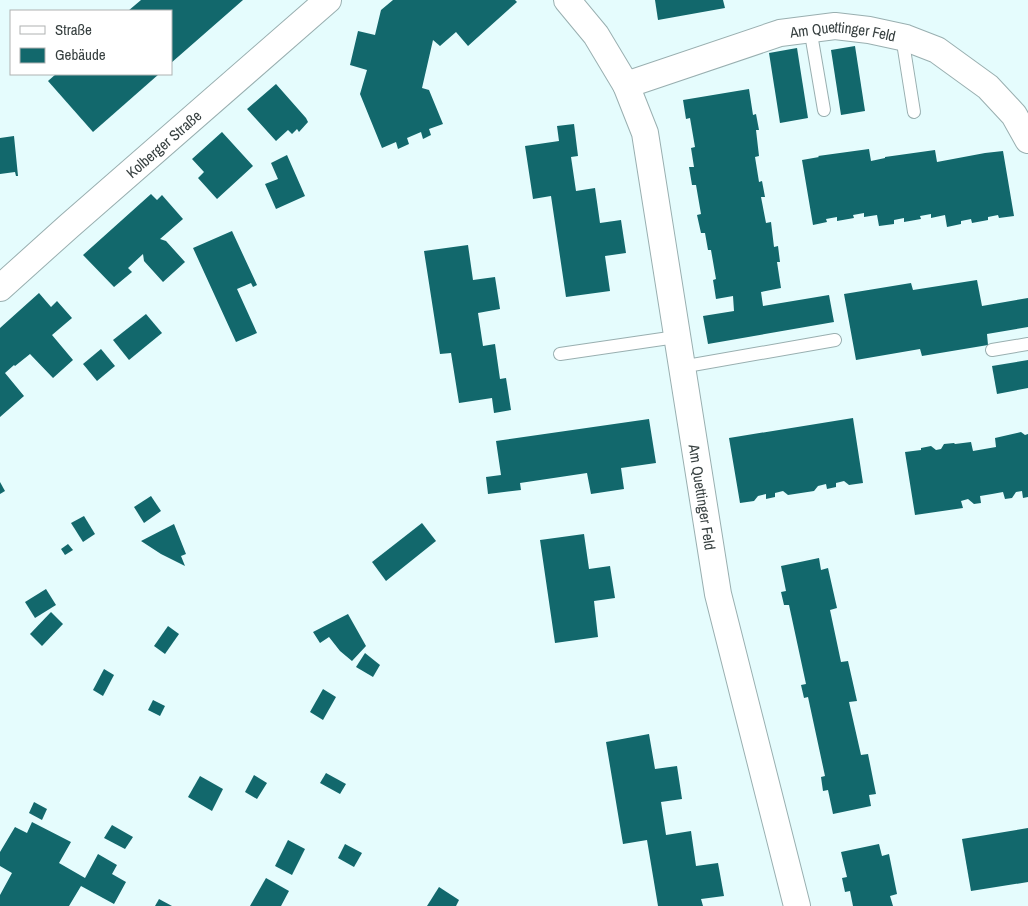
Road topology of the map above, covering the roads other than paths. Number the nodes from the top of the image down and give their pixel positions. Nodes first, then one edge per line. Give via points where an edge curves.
1 (328, 0) edge
2 (567, 0) edge
3 (810, 28) junction
4 (906, 38) junction
5 (626, 84) junction
6 (824, 110) dead end
7 (914, 112) dead end
8 (1028, 140) edge
9 (0, 288) edge
10 (676, 337) junction
11 (835, 340) dead end
12 (1028, 344) edge
13 (992, 350) dead end
14 (560, 354) dead end
15 (681, 368) junction
16 (797, 906) edge

1 - 9 street, Kolberger Straße
2 - 5 street, Am Quettinger Feld via 596,35
3 - 4 street, Am Quettinger Feld via 835,26
3 - 5 street, Am Quettinger Feld via 780,33
3 - 6 lane
4 - 7 lane via 904,49
4 - 8 street, Am Quettinger Feld via 937,50 988,87 1014,115
5 - 10 street, Am Quettinger Feld via 645,133
10 - 14 lane
10 - 15 street, Am Quettinger Feld
11 - 15 lane
12 - 13 lane
15 - 16 street, Am Quettinger Feld via 718,594

